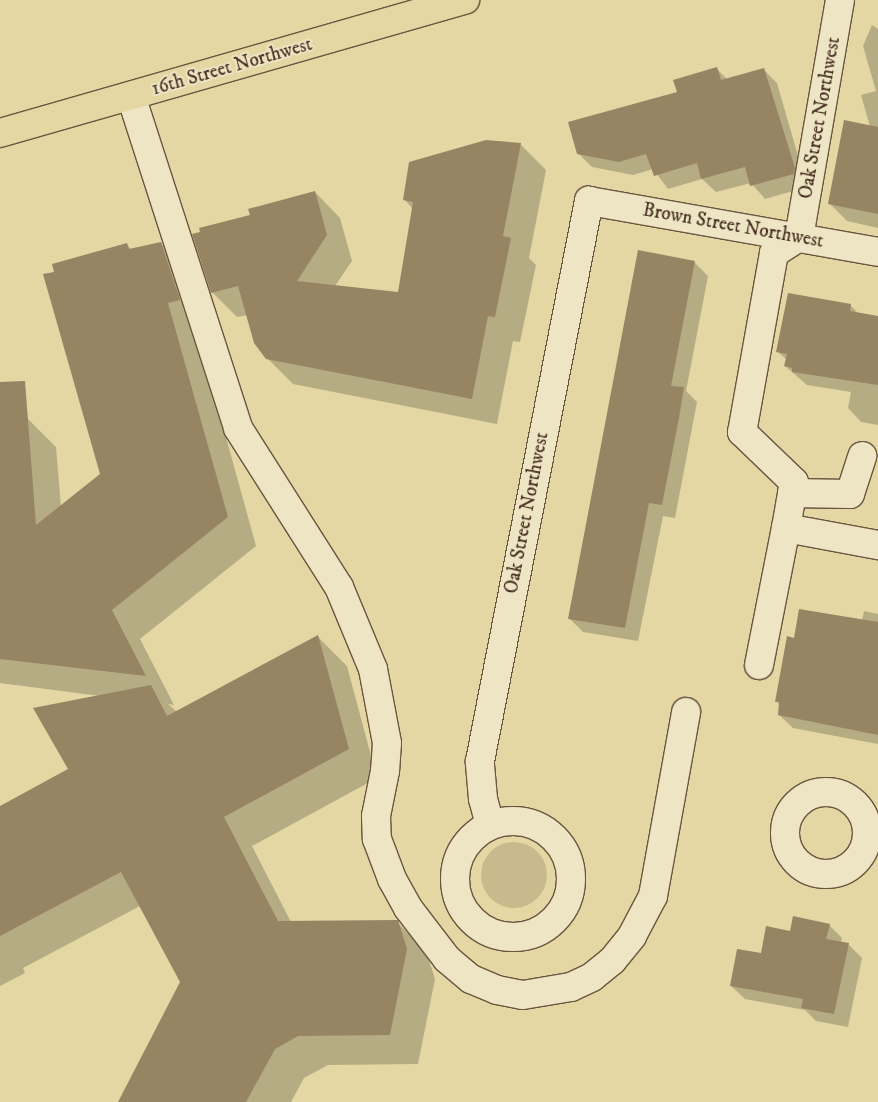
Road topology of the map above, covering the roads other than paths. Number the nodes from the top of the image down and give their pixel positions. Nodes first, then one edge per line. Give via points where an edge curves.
1 (465, 0) edge
2 (840, 0) edge
3 (131, 96) junction
4 (0, 133) edge
5 (589, 201) joint
6 (799, 237) junction
7 (878, 252) edge
8 (862, 456) dead end
9 (792, 493) junction
10 (786, 528) junction
11 (878, 546) edge
12 (759, 665) dead end
13 (686, 712) dead end
14 (490, 826) junction

1 - 3 main road, 16th Street Northwest
2 - 6 street, Oak Street Northwest
3 - 4 main road, 16th Street Northwest
3 - 13 street via 238,428 339,587 373,669 387,743 386,771 376,816 377,839 392,880 408,908 447,959 471,979 497,990 523,995 572,987 592,977 612,961 645,914 657,882
5 - 6 street, Brown Street Northwest
5 - 14 street, Oak Street Northwest via 480,761 483,799
6 - 7 street, Brown Street Northwest
6 - 9 street via 774,254 742,432 794,482
8 - 9 street via 850,494
9 - 10 street
10 - 11 street
10 - 12 street
14 - 14 street via 472,837 461,853 455,873 457,895 466,913 480,927 499,936 536,933 557,917 568,900 572,880 568,858 557,840 541,827 522,821

